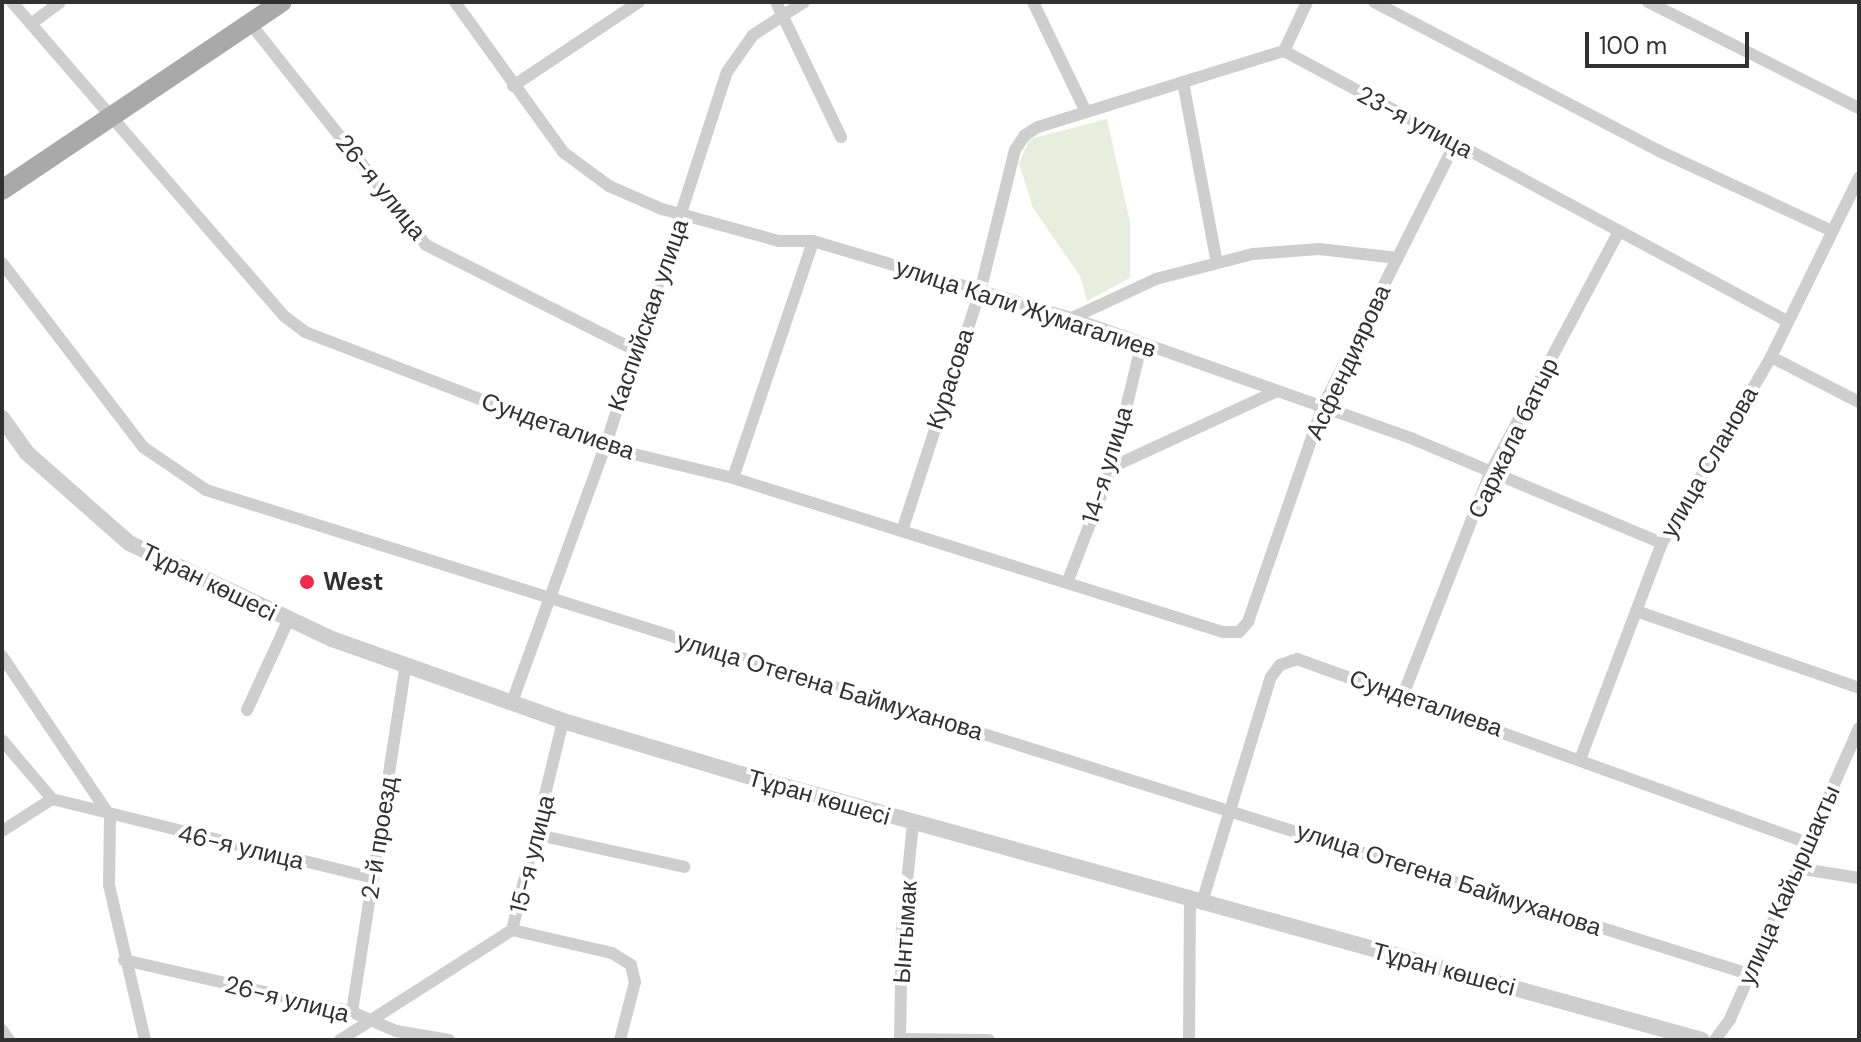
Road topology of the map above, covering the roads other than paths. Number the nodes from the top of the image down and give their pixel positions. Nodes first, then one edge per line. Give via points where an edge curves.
1 (12, 2) edge
2 (60, 2) edge
3 (282, 2) edge
4 (455, 2) edge
5 (639, 2) edge
6 (804, 2) edge
7 (1033, 2) edge
8 (1307, 2) edge
9 (1374, 2) edge
10 (1648, 2) edge
11 (779, 8) edge
12 (250, 23) junction
13 (31, 24) junction
14 (1284, 51) junction
15 (1183, 82) junction
16 (513, 86) junction
17 (1859, 108) edge
18 (1086, 112) junction
19 (107, 116) junction
20 (841, 137) dead end
21 (1455, 143) junction
22 (1859, 177) edge
23 (2, 190) edge
24 (683, 213) junction
25 (1619, 231) junction
26 (1832, 231) junction
27 (813, 241) junction
28 (1397, 258) junction
29 (2, 263) edge
30 (1217, 263) junction
31 (981, 288) junction
32 (1072, 318) junction
33 (1787, 321) junction
34 (1141, 346) junction
35 (635, 350) junction
36 (1771, 357) junction
37 (1275, 392) junction
38 (1859, 402) edge
39 (1322, 408) junction
40 (2, 418) edge
41 (605, 447) junction
42 (1112, 467) junction
43 (1490, 473) junction
44 (733, 478) junction
45 (902, 531) junction
46 (1662, 543) junction
47 (1067, 583) junction
48 (552, 600) junction
49 (1636, 611) junction
50 (288, 621) junction
51 (1239, 632) joint
52 (2, 656) edge
53 (406, 665) junction
54 (1859, 688) edge
55 (1403, 695) junction
56 (512, 702) junction
57 (247, 710) dead end
58 (563, 721) junction
59 (1859, 728) edge
60 (2, 740) edge
61 (1581, 757) junction
62 (52, 799) junction
63 (1230, 809) junction
64 (110, 816) junction
65 (913, 824) junction
66 (2, 831) edge
67 (538, 835) junction
68 (1808, 843) junction
69 (685, 867) dead end
70 (1796, 868) junction
71 (373, 878) junction
72 (1859, 878) edge
73 (1196, 900) junction
74 (512, 930) junction
75 (124, 960) junction
76 (1749, 974) junction
77 (352, 1012) junction
78 (368, 1021) junction
79 (2, 1030) edge
80 (900, 1039) edge
81 (9, 1040) edge
82 (145, 1040) edge
83 (340, 1040) edge
84 (449, 1040) edge
85 (620, 1040) edge
86 (989, 1040) edge
87 (1189, 1040) edge
88 (1702, 1040) edge
89 (1715, 1040) edge

1 - 13 street, Сундеталиева
2 - 13 street
3 - 12 main road
4 - 16 street, улица Кали Жумагалиев
5 - 16 street
6 - 11 street, Каспийская улица
7 - 18 street
8 - 14 street
9 - 26 street via 1659,151
10 - 17 street
11 - 20 street
11 - 24 street, Каспийская улица via 727,72
12 - 19 main road
12 - 35 street, 26-я улица via 426,245
13 - 19 street, Сундеталиева
14 - 15 street
14 - 21 street, 23-я улица
15 - 18 street
15 - 30 street
16 - 24 street, улица Кали Жумагалиев via 563,152 609,186
18 - 31 street, Курасова via 1025,135 1015,150
19 - 23 main road
19 - 41 street, Сундеталиева via 284,316 305,332
21 - 25 street, 23-я улица
21 - 28 street, Асфендиярова
22 - 26 street, улица Сланова
24 - 27 street, улица Кали Жумагалиев via 779,241
24 - 35 street, Каспийская улица
25 - 33 street, 23-я улица
25 - 43 street, Саржала батыр
26 - 33 street, улица Сланова
27 - 31 street, улица Кали Жумагалиев
27 - 44 street
28 - 30 street via 1319,249 1253,254
28 - 39 street, Асфендиярова
29 - 48 street, улица Отегена Баймуханова via 143,447 175,473 206,490
30 - 32 street via 1156,279
31 - 32 street, улица Кали Жумагалиев
31 - 45 street, Курасова
32 - 34 street, улица Кали Жумагалиев
33 - 36 street, улица Сланова
34 - 37 street, улица Кали Жумагалиев
34 - 42 street, 14-я улица
35 - 41 street, Каспийская улица
36 - 38 street
36 - 46 street, улица Сланова
37 - 39 street, улица Кали Жумагалиев
37 - 42 street
39 - 43 street, улица Кали Жумагалиев
39 - 51 street, Асфендиярова via 1248,622
40 - 50 street, Тұран көшесі via 27,453 129,543
41 - 44 street, Сундеталиева
41 - 48 street, Каспийская улица
42 - 47 street, 14-я улица
43 - 46 street, улица Кали Жумагалиев
43 - 55 street, Саржала батыр
44 - 45 street, Сундеталиева
45 - 47 street, Сундеталиева
46 - 49 street, улица Сланова
47 - 51 street, Сундеталиева via 1223,632
48 - 56 street, Каспийская улица
48 - 63 street, улица Отегена Баймуханова
49 - 54 street
49 - 61 street, улица Сланова
50 - 53 street, Тұран көшесі
50 - 57 street
52 - 64 street
53 - 56 street, Тұран көшесі
53 - 71 street, 2-й проезд
55 - 61 street, Сундеталиева
55 - 63 street, Сундеталиева via 1297,659 1280,665 1271,677
56 - 58 street, Тұран көшесі
58 - 65 street, Тұран көшесі
58 - 67 street, 15-я улица
59 - 68 street, улица Кайыршакты
60 - 62 street
61 - 68 street, Сундеталиева
62 - 64 street, 46-я улица
62 - 66 street
63 - 73 street, Сундеталиева
63 - 76 street, улица Отегена Баймуханова
64 - 71 street, 46-я улица
64 - 75 street via 109,885
65 - 73 street, Тұран көшесі
65 - 80 street, Ынтымак via 902,930
67 - 69 street
67 - 74 street, 15-я улица
68 - 70 street, улица Кайыршакты
70 - 72 street
70 - 76 street, улица Кайыршакты
71 - 77 street, 2-й проезд
73 - 87 street, Сундеталиева
73 - 88 street, Тұран көшесі
74 - 78 street
74 - 85 street, 15-я улица via 612,953 631,965 635,982
75 - 77 street, 26-я улица
75 - 82 street
76 - 89 street, улица Кайыршакты
77 - 78 street, 26-я улица
78 - 83 street
78 - 84 street, 26-я улица
79 - 81 street
80 - 86 street

